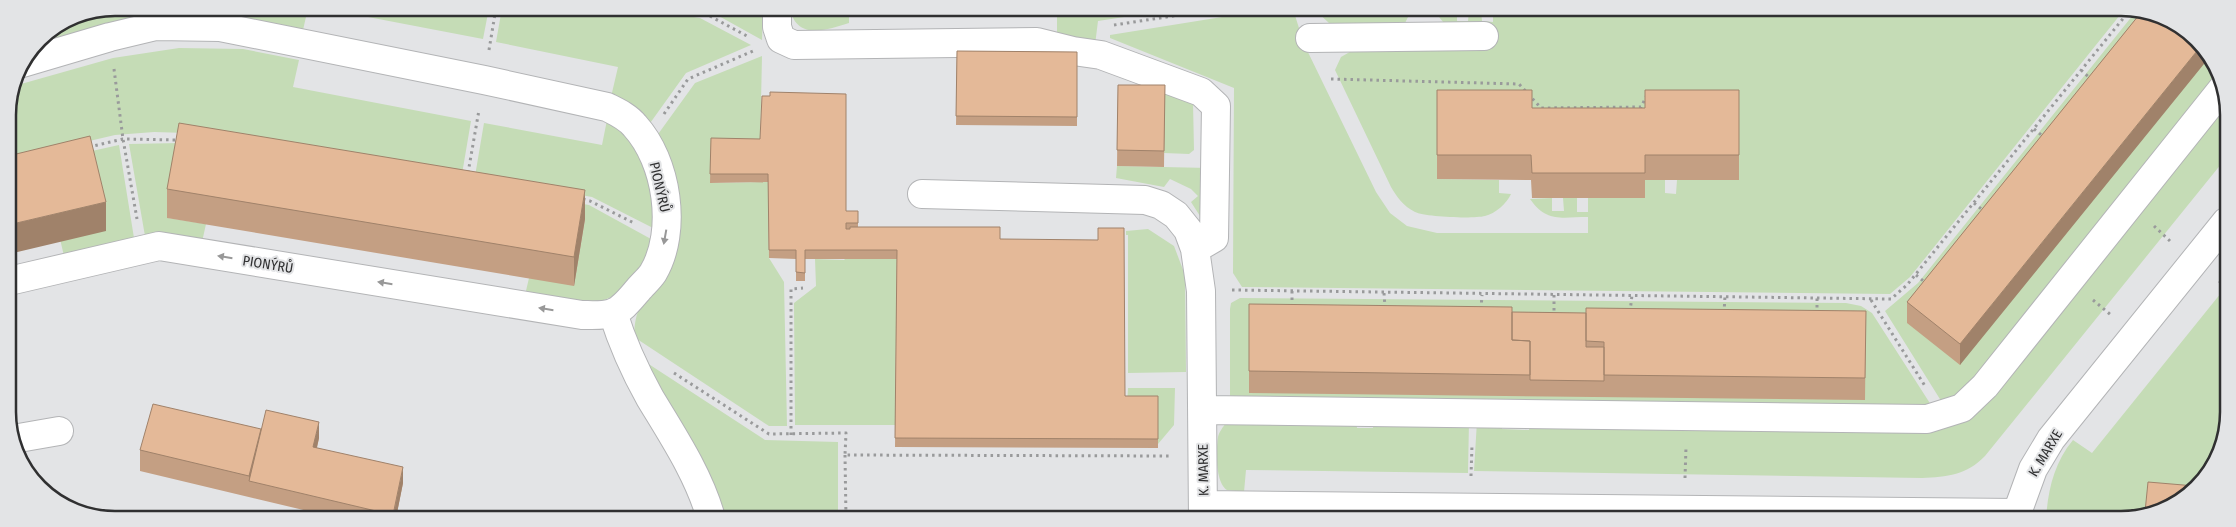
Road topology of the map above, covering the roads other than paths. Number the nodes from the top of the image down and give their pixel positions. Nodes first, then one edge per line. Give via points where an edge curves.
1 (777, 16) edge
2 (1484, 36) dead end
3 (1310, 38) dead end
4 (34, 59) edge
5 (2218, 95) edge
6 (922, 194) dead end
7 (2220, 230) edge
8 (1196, 249) junction
9 (16, 279) edge
10 (613, 313) junction
11 (1203, 410) junction
12 (59, 431) dead end
13 (20, 438) edge
14 (709, 511) edge
15 (1203, 511) edge
16 (1256, 511) edge
17 (1779, 511) edge
18 (2019, 511) edge

1 - 8 street via 773,42 808,46 1037,42 1101,55 1202,92 1216,106 1214,238
2 - 3 street
4 -> 10 street, PIONÝRŮ via 156,26 220,27 607,107 634,124 646,139 660,172 668,212 665,240 653,272 630,300
5 - 11 street via 1985,386 1962,408 1927,419
6 - 8 street, K. MARXE via 1145,200 1176,215 1188,230
7 - 18 street, K. MARXE via 2051,439 2033,469
8 - 11 street, K. MARXE via 1202,291
10 -> 9 street, PIONÝRŮ via 582,315 159,246
10 - 14 street via 621,339 680,448
11 - 15 street, K. MARXE
12 - 13 street
16 - 17 street, K. MARXE via 1469,507

